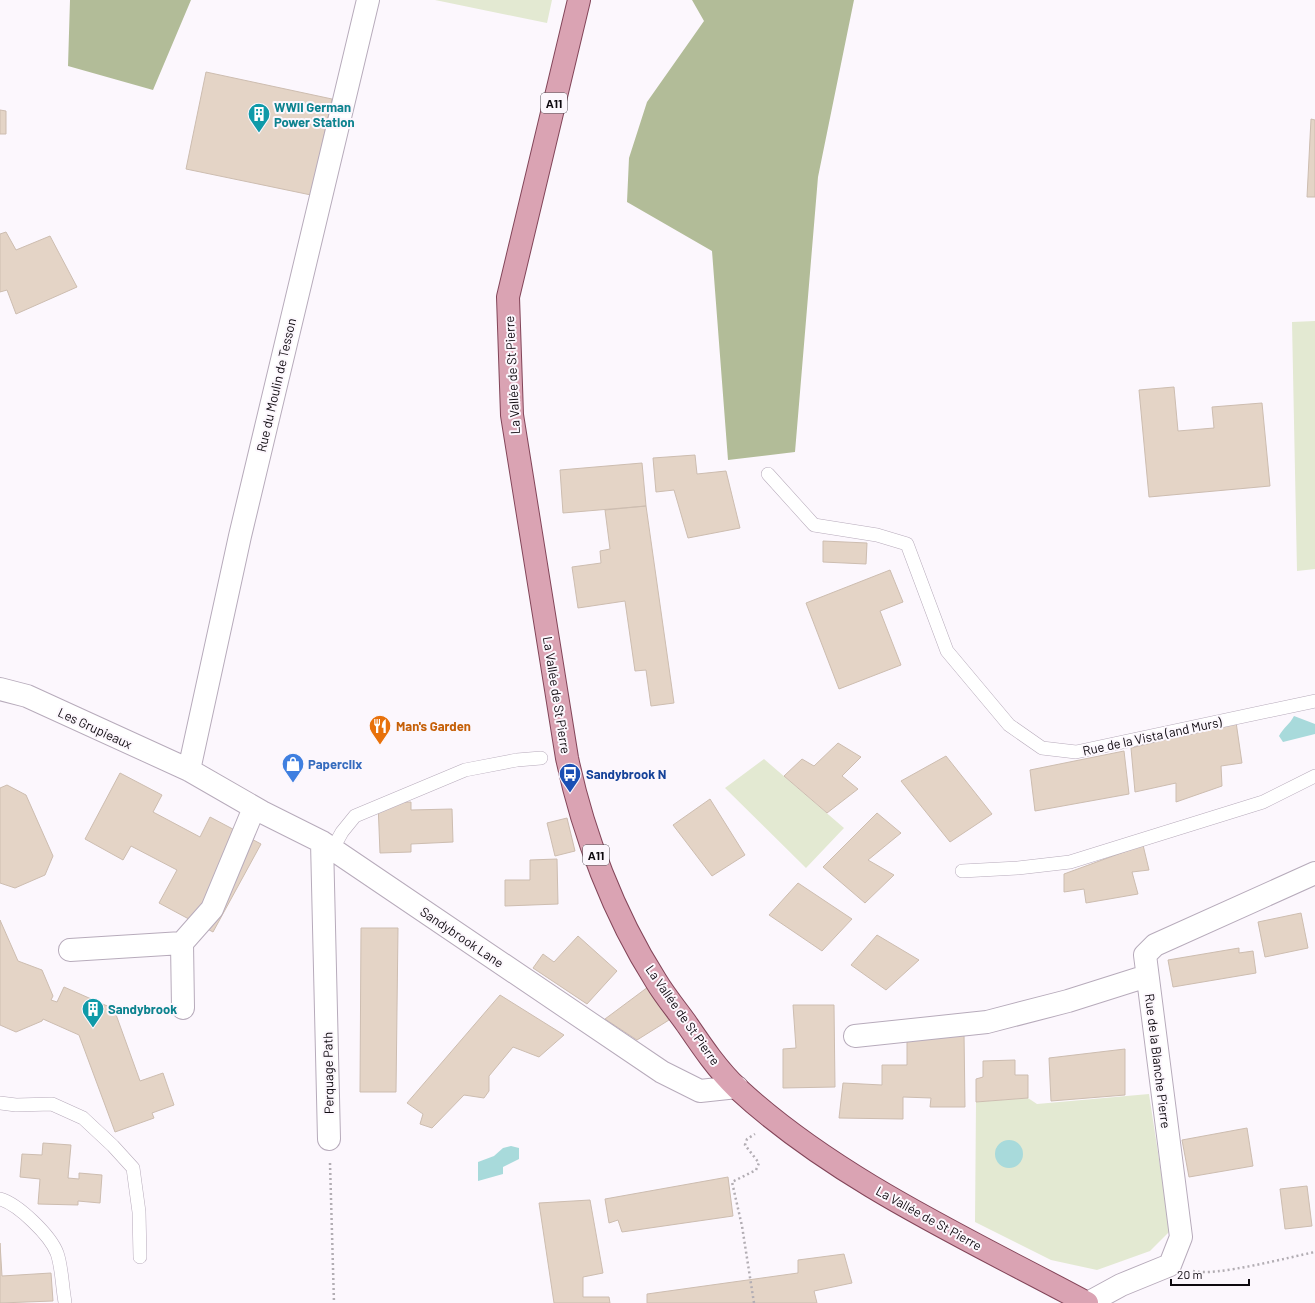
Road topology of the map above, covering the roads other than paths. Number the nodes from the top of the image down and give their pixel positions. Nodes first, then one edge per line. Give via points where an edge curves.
1 (368, 0) edge
2 (579, 0) edge
3 (768, 474) dead end
4 (0, 689) edge
5 (1315, 701) edge
6 (541, 758) dead end
7 (189, 770) junction
8 (1315, 776) edge
9 (254, 808) junction
10 (327, 846) junction
11 (962, 871) dead end
12 (1315, 873) edge
13 (182, 943) junction
14 (70, 950) dead end
15 (1147, 976) junction
16 (183, 1008) dead end
17 (855, 1036) dead end
18 (737, 1087) junction
19 (0, 1103) edge
20 (329, 1139) road end
21 (0, 1199) edge
22 (140, 1257) dead end
23 (65, 1302) dead end
24 (1088, 1303) edge

1 - 7 street, Rue du Moulin de Tesson via 240,536
2 - 18 main road, La Vallée de St Pierre / A11 via 508,297 512,415 576,801 599,865 640,954 706,1052
3 - 5 lane, Rue de la Vista (and Murs) via 814,525 877,535 908,544 947,651 1009,725 1042,748 1076,752
4 - 7 street, Les Grupieaux via 27,696
6 - 10 lane via 465,770 355,816
7 - 9 street, Sandybrook Lane
8 - 11 lane via 1263,802 1070,862
9 - 10 street, Sandybrook Lane
9 - 13 street via 212,909
10 - 18 street, Sandybrook Lane via 662,1072 700,1091
10 - 20 street, Perquage Path
12 - 15 street, Rue de la Blanche Pierre via 1154,945 1145,954
13 - 14 street
13 - 16 street
15 - 17 street via 1068,1001 987,1022
15 - 24 street, Rue de la Blanche Pierre via 1181,1237 1170,1265 1121,1285
18 - 24 main road, La Vallée de St Pierre / A11 via 809,1146 893,1199
19 - 22 lane via 52,1104 84,1118 113,1146 133,1168 139,1212
21 - 23 lane via 10,1202 36,1224 57,1252

